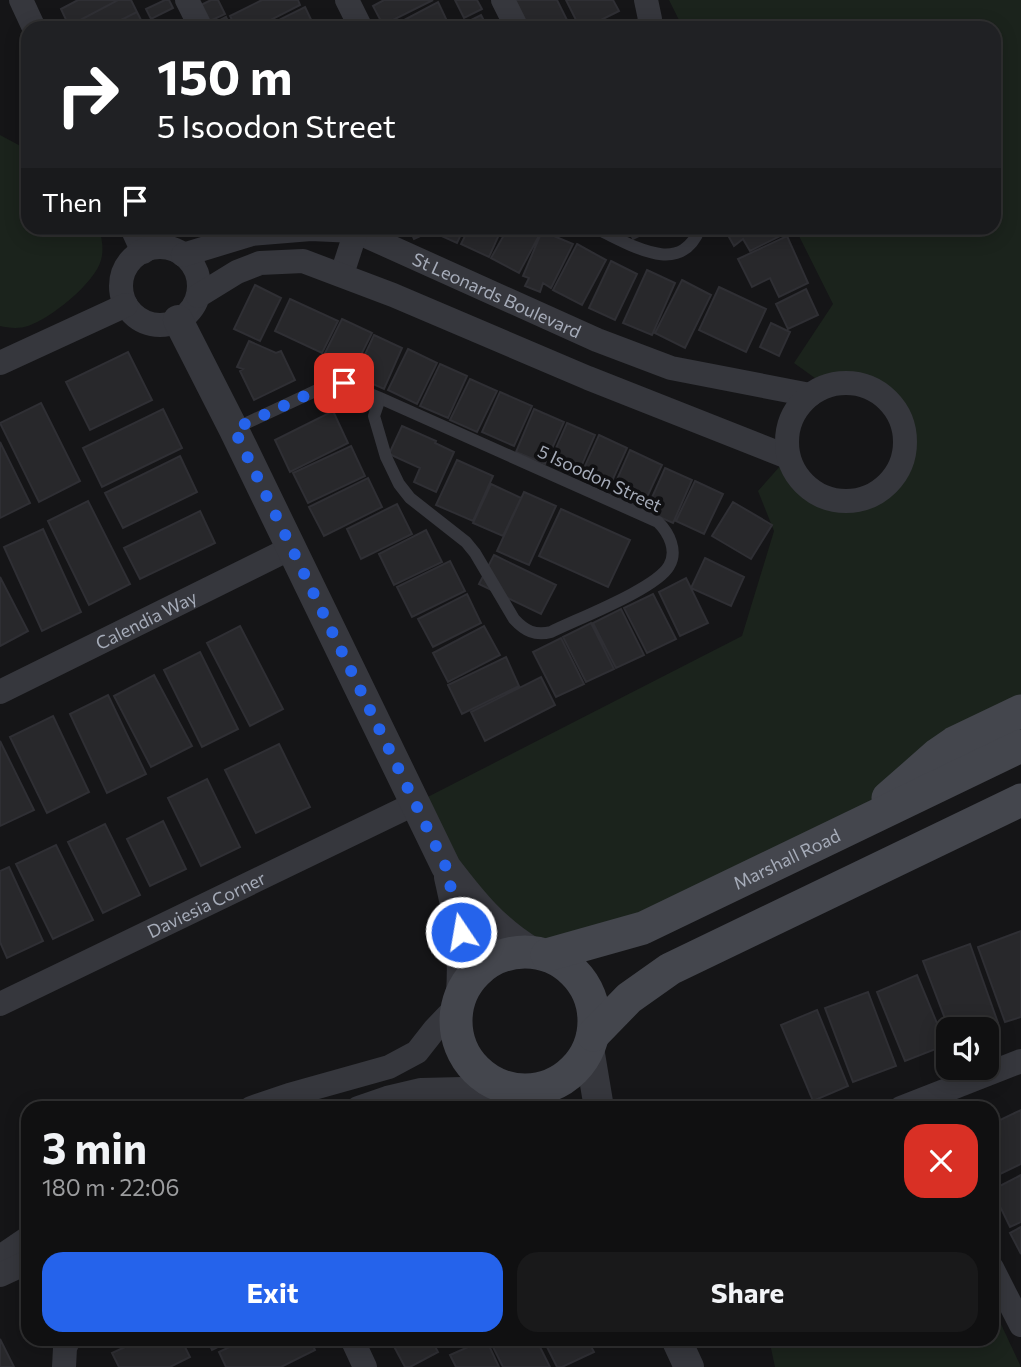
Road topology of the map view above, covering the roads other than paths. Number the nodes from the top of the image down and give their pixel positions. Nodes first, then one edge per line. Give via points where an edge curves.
1 (21, 0) edge
2 (187, 0) edge
3 (347, 0) edge
4 (503, 0) edge
5 (646, 0) edge
6 (31, 21) edge
7 (198, 21) edge
8 (358, 21) edge
9 (514, 21) edge
10 (649, 21) edge
11 (135, 235) edge
12 (249, 235) edge
13 (354, 235) edge
14 (369, 235) edge
15 (611, 235) edge
16 (697, 235) edge
17 (143, 251) junction
18 (183, 255) junction
19 (342, 274) junction
20 (198, 296) junction
21 (126, 305) junction
22 (178, 320) junction
23 (0, 363) edge
24 (810, 395) junction
25 (380, 398) junction
26 (234, 429) junction
27 (788, 457) junction
28 (291, 548) junction
29 (0, 692) edge
30 (1021, 711) edge
31 (1021, 746) edge
32 (1021, 800) edge
33 (414, 804) junction
34 (857, 825) junction
35 (446, 867) junction
36 (539, 954) junction
37 (459, 1000) junction
38 (0, 1004) edge
39 (591, 1042) junction
40 (1021, 1061) edge
41 (516, 1095) edge
42 (271, 1101) edge
43 (378, 1101) edge
44 (598, 1101) edge
45 (921, 1101) edge
46 (21, 1243) edge
47 (0, 1257) edge
48 (21, 1265) edge
49 (0, 1275) edge
50 (999, 1282) edge
51 (1021, 1325) edge
52 (67, 1346) edge
53 (355, 1346) edge
54 (680, 1346) edge
55 (64, 1367) edge
56 (365, 1367) edge
57 (690, 1367) edge

1 - 6 street
2 - 7 street
3 - 8 street
4 - 9 street
5 - 10 street
11 - 17 street
12 - 18 street, St Leonards Boulevard
13 - 19 street
14 - 24 street, St Leonards Boulevard via 597,340 671,368
15 - 16 lane via 662,255 692,245
17 - 18 street via 164,248
17 - 21 street via 122,278
18 - 20 street via 197,273
19 - 20 street via 303,261 260,263
19 - 27 street
20 - 22 street
21 - 22 street via 149,323 164,325
21 - 23 street
22 - 26 street
24 - 27 street via 790,423
24 - 27 street via 846,383 882,395 902,424 902,458 881,489 846,501 809,489
25 - 25 lane, 5 Isoodon Street via 658,522 671,542 670,565 646,586 551,632 522,628 466,542 399,484 374,416
25 - 26 lane, 5 Isoodon Street via 344,383 328,385
26 - 28 street
28 - 29 street, Calendia Way
28 - 33 street
30 - 34 main road via 937,754
31 - 34 main road, Marshall Road
32 - 39 main road via 670,969 629,998
33 - 35 street
33 - 38 street, Daviesia Corner
34 - 36 main road, Marshall Road via 643,928
35 - 36 street via 489,919 515,942
35 - 37 street via 463,951
36 - 37 main road via 518,952 490,961 473,975
36 - 39 main road via 571,970 588,993 594,1021
37 - 41 main road via 456,1036 461,1050 478,1073
37 - 42 street via 417,1052 389,1067
39 - 41 main road via 577,1067 560,1081
39 - 44 street
40 - 45 street
41 - 43 street via 421,1090
46 - 47 street
48 - 49 street
50 - 51 street
52 - 55 street
53 - 56 street
54 - 57 street

